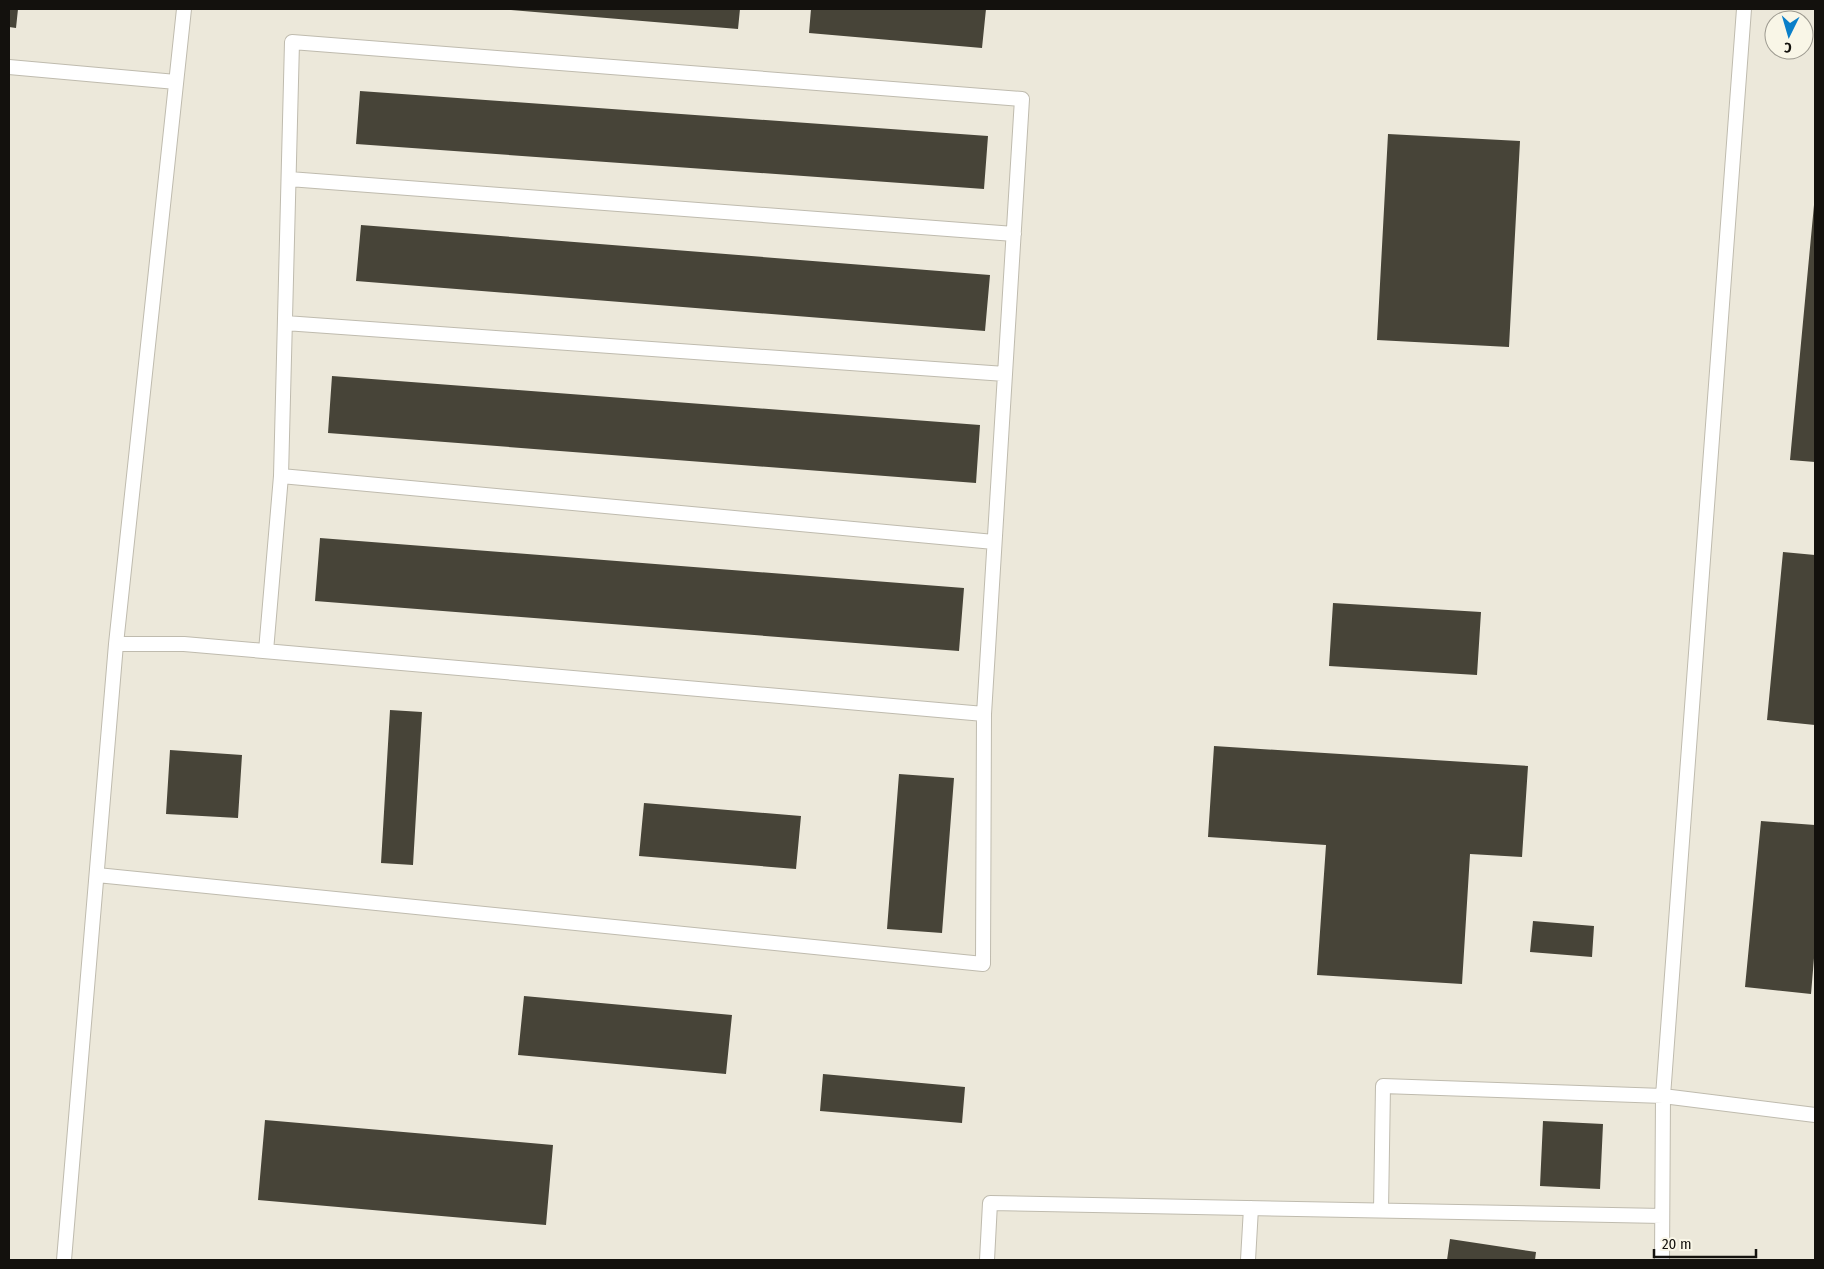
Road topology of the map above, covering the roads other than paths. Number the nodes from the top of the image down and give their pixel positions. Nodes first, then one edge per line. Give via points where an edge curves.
1 (184, 9) edge
2 (1744, 9) edge
3 (9, 67) edge
4 (176, 82) junction
5 (289, 179) junction
6 (1014, 234) junction
7 (285, 323) junction
8 (1005, 374) junction
9 (280, 476) junction
10 (994, 542) junction
11 (116, 644) junction
12 (266, 651) junction
13 (984, 714) junction
14 (97, 875) junction
15 (1663, 1096) junction
16 (1815, 1115) edge
17 (1251, 1208) junction
18 (1381, 1210) junction
19 (1662, 1216) junction
20 (64, 1260) edge
21 (987, 1260) edge
22 (1248, 1260) edge
23 (1662, 1260) edge

1 - 4 lane
2 - 15 lane
3 - 4 lane
4 - 11 lane
5 - 6 lane
5 - 6 lane via 292,42 1022,99
5 - 7 lane
6 - 8 lane
7 - 8 lane
7 - 9 lane
8 - 10 lane
9 - 10 lane
9 - 12 lane
10 - 13 lane
11 - 12 lane via 184,644
11 - 14 lane
12 - 13 lane
13 - 14 lane via 983,964
14 - 20 lane
15 - 16 lane
15 - 18 lane via 1383,1086
15 - 19 lane
17 - 18 lane
17 - 21 lane via 990,1203
17 - 22 lane
18 - 19 lane
19 - 23 lane

